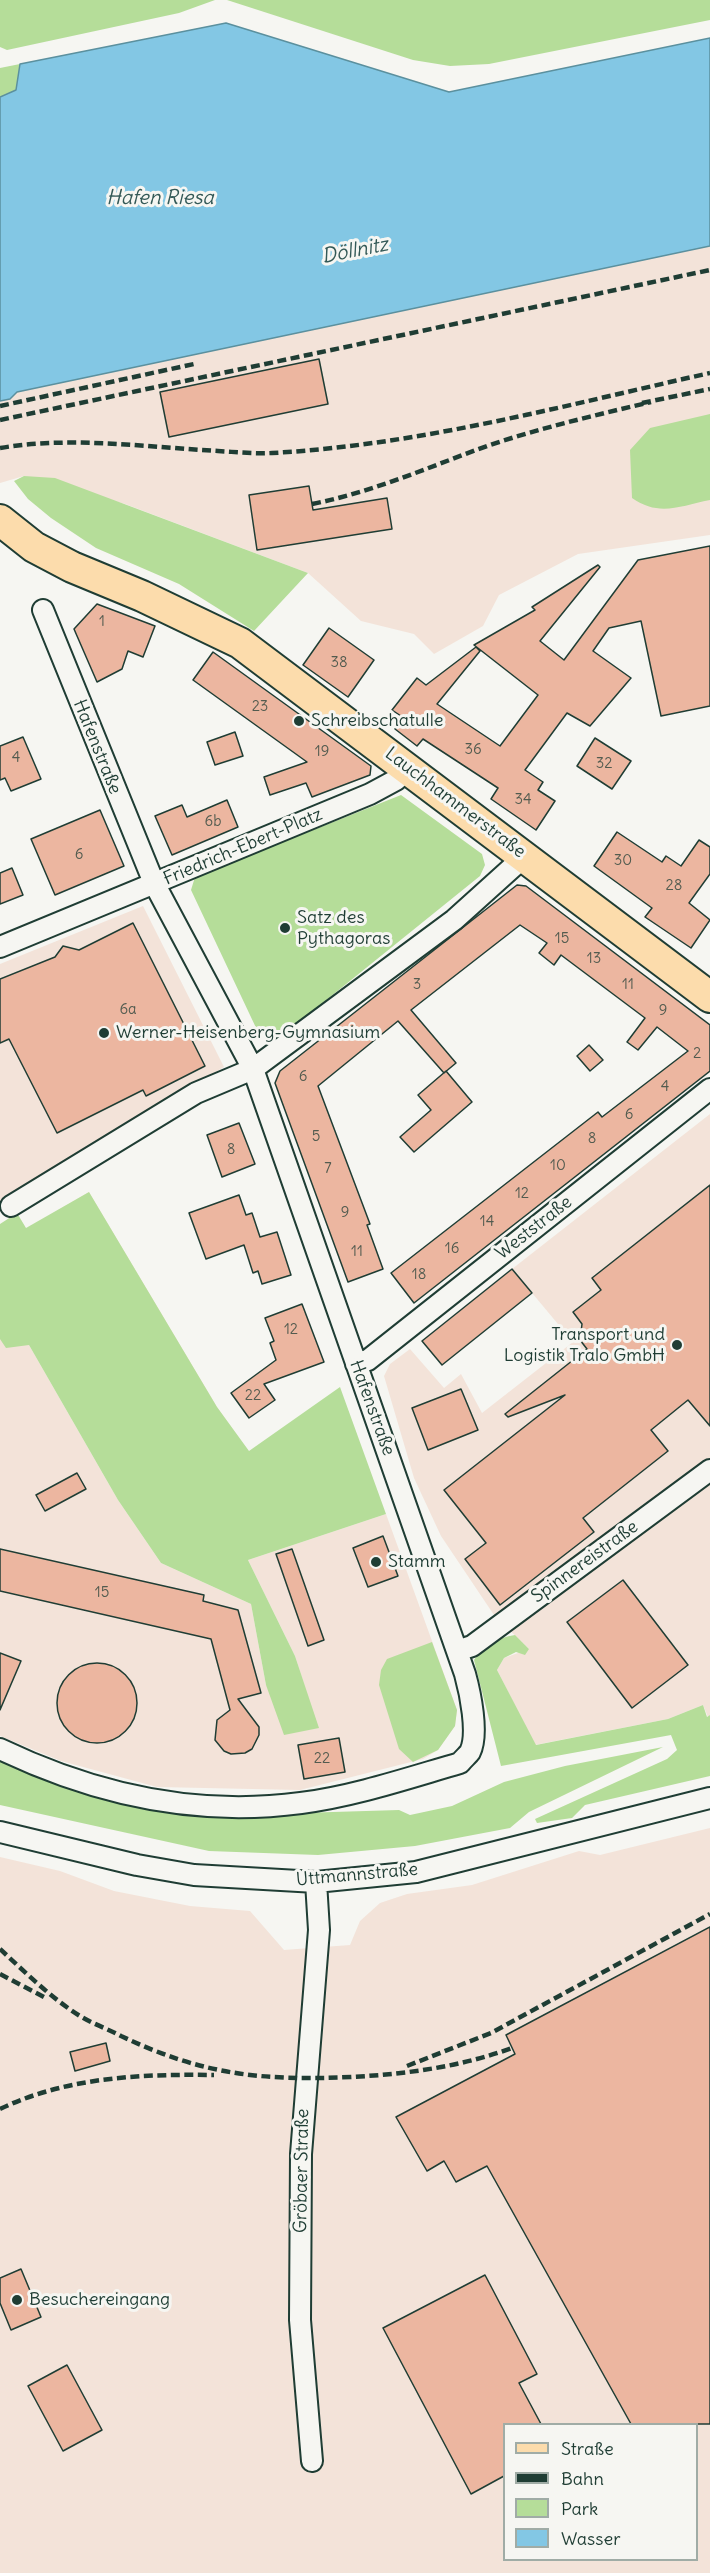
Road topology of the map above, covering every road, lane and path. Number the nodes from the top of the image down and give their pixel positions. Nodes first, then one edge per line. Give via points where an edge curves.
1 (0, 521) edge
2 (43, 610) dead end
3 (409, 768) junction
4 (525, 856) junction
5 (154, 883) junction
6 (0, 947) edge
7 (710, 997) edge
8 (253, 1069) junction
9 (710, 1089) edge
10 (11, 1206) dead end
11 (356, 1364) junction
12 (710, 1470) edge
13 (457, 1651) junction
14 (0, 1749) edge
15 (710, 1798) edge
16 (0, 1832) edge
17 (316, 1882) junction
18 (312, 2461) dead end

1 - 3 main road, Lauchhammerstraße via 34,547 72,567 240,643
2 - 5 street, Hafenstraße
3 - 4 main road, Lauchhammerstraße
3 - 5 street, Friedrich-Ebert-Platz via 370,794
4 - 7 main road, Lauchhammerstraße
4 - 8 street via 454,920
5 - 6 street
5 - 8 street, Friedrich-Ebert-Platz
8 - 10 street via 196,1093
8 - 11 street, Hafenstraße
9 - 11 street, Weststraße via 368,1360
11 - 13 street, Hafenstraße
12 - 13 street, Spinnereistraße via 472,1646
13 - 14 street, Hafenstraße via 473,1709 470,1751 460,1763 364,1791 301,1803 205,1806 105,1791
15 - 17 street, Uttmannstraße via 416,1872
16 - 17 street, Uttmannstraße via 137,1866 244,1879
17 - 18 street, Gröbaer Straße via 319,1930 301,2154 301,2330

